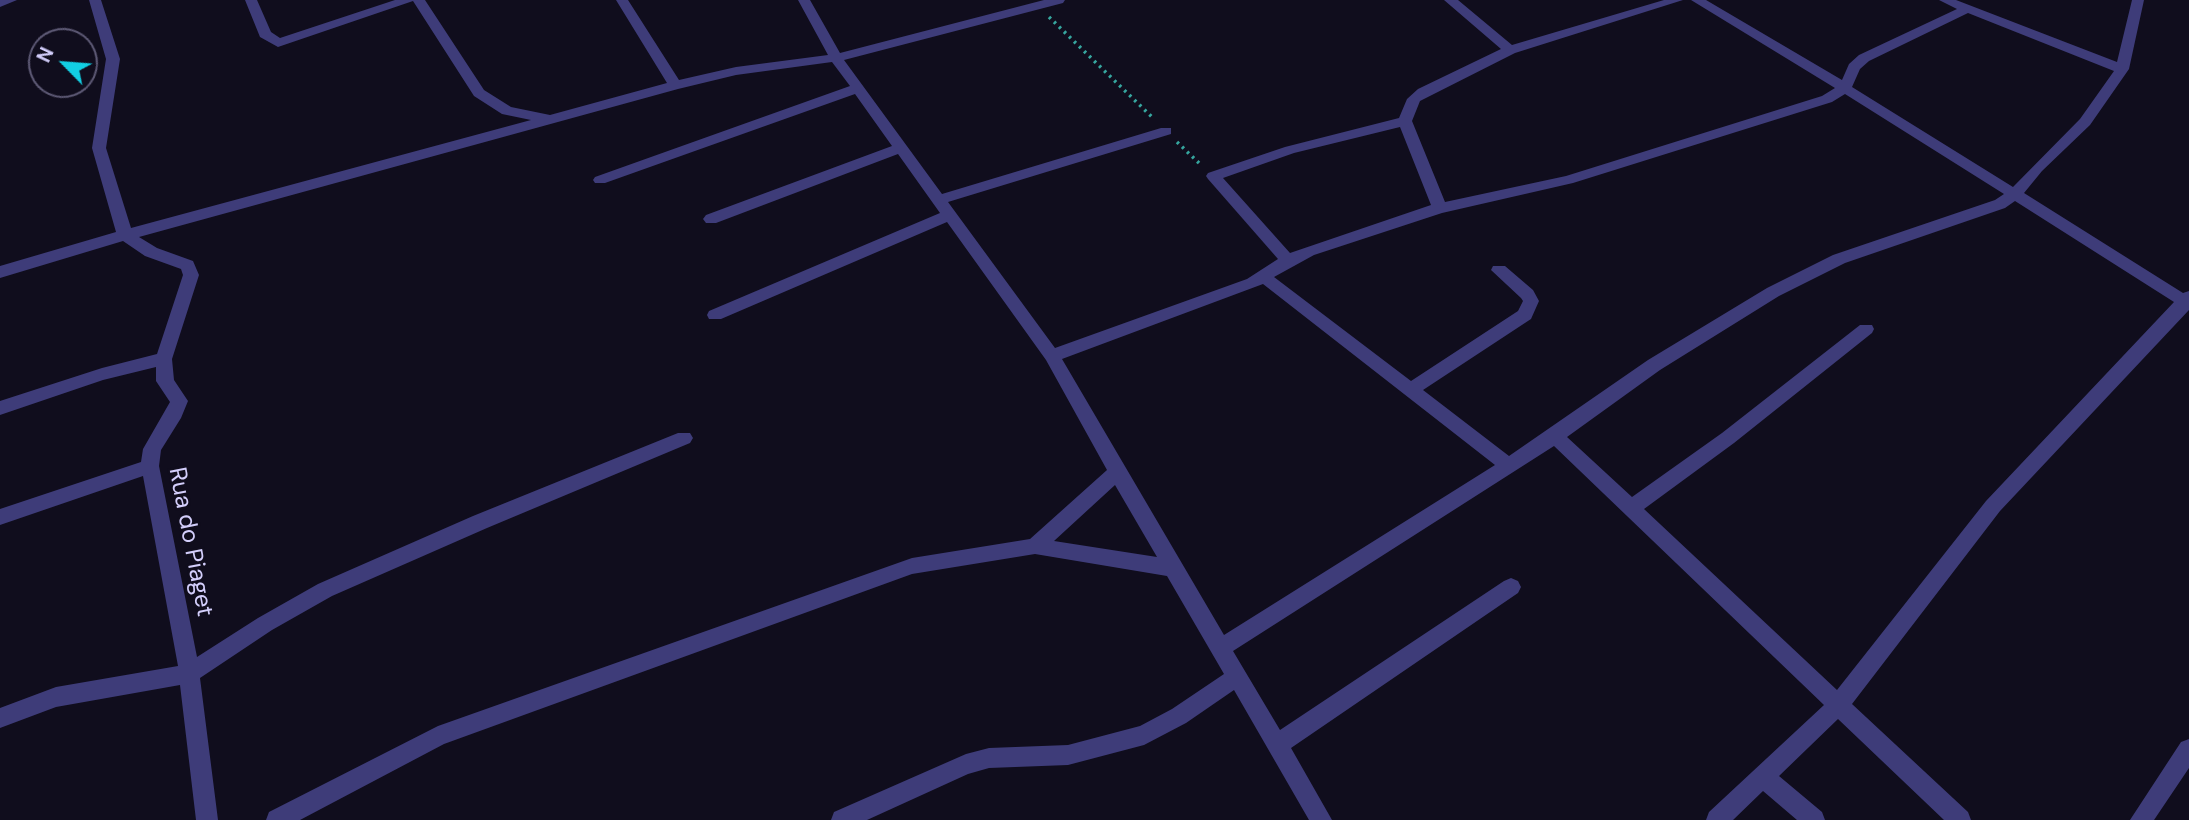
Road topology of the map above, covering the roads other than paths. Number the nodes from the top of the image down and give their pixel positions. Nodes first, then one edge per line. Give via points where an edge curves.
1 (11, 0) edge
2 (95, 0) edge
3 (251, 0) edge
4 (408, 0) edge
5 (419, 0) edge
6 (622, 0) edge
7 (804, 0) edge
8 (999, 0) edge
9 (1059, 0) edge
10 (1450, 0) edge
11 (1677, 0) edge
12 (1697, 0) edge
13 (1945, 0) edge
14 (2138, 0) edge
15 (0, 3) edge
16 (1966, 9) junction
17 (1009, 14) junction
18 (1510, 50) junction
19 (836, 58) junction
20 (2122, 69) junction
21 (675, 85) junction
22 (858, 88) junction
23 (1845, 88) junction
24 (553, 120) junction
25 (1405, 121) junction
26 (1166, 131) road end
27 (901, 148) junction
28 (600, 180) dead end
29 (2015, 194) junction
30 (939, 200) junction
31 (1440, 208) junction
32 (949, 215) junction
33 (711, 219) dead end
34 (125, 235) junction
35 (1288, 260) junction
36 (1499, 270) dead end
37 (0, 272) edge
38 (1265, 278) junction
39 (2188, 301) edge
40 (715, 315) dead end
41 (1866, 329) dead end
42 (1052, 356) junction
43 (164, 359) junction
44 (1412, 389) junction
45 (0, 408) edge
46 (1555, 436) junction
47 (684, 438) dead end
48 (1508, 465) junction
49 (149, 466) junction
50 (1116, 472) junction
51 (1631, 508) junction
52 (0, 517) edge
53 (1035, 546) junction
54 (1172, 568) junction
55 (1511, 587) dead end
56 (1219, 649) junction
57 (189, 674) junction
58 (1236, 677) junction
59 (1839, 705) junction
60 (0, 718) edge
61 (1278, 744) junction
62 (2189, 749) edge
63 (1764, 778) junction
64 (207, 820) edge
65 (277, 820) edge
66 (842, 820) edge
67 (1321, 820) edge
68 (1717, 820) edge
69 (1814, 820) edge
70 (1960, 820) edge
71 (2141, 820) edge

1 - 15 street
2 - 34 street via 113,59 99,148
3 - 4 street via 265,34 278,43
5 - 24 street via 479,93 507,111
6 - 21 street
7 - 19 street
8 - 17 street
9 - 17 street
10 - 18 street
11 - 18 street
12 - 23 street
13 - 16 street
14 - 20 street
16 - 20 street
16 - 23 street via 1864,58 1854,67
17 - 19 street
18 - 25 street via 1423,92 1414,99
19 - 21 street via 736,71
19 - 22 street
20 - 29 street via 2085,122
21 - 24 street
22 - 27 street
22 - 28 street
23 - 29 street
23 - 31 street via 1827,99 1567,180
24 - 34 street
25 - 31 street
25 - 35 street via 1290,150 1213,176
26 - 30 street
27 - 30 street
27 - 33 street
29 - 39 street
29 - 46 street via 2000,204 1839,259 1773,292 1654,365
30 - 32 street
31 - 35 street
32 - 40 street
32 - 42 street
34 - 37 street
34 - 43 street via 151,252 187,265 191,275
35 - 38 street
36 - 44 street via 1527,294 1531,302 1525,315
38 - 42 street
38 - 44 street
39 - 59 street via 1993,506
41 - 51 street
42 - 50 street
43 - 45 street via 91,377
43 - 49 street, Rua do Piaget via 165,380 179,401 152,449
44 - 48 street
46 - 48 street
46 - 51 street
47 - 57 street via 325,590
48 - 56 street
49 - 52 street
49 - 57 street, Rua do Piaget
50 - 53 street
50 - 54 street
51 - 59 street
53 - 54 street
53 - 65 street via 912,566 462,727
54 - 56 street
55 - 61 street
56 - 58 street
57 - 60 street via 56,697
57 - 64 street, Rua do Piaget
58 - 61 street
58 - 66 street via 1144,735 1068,755 989,758 966,764
59 - 63 street
59 - 70 street
61 - 67 street
62 - 71 street
63 - 68 street
63 - 69 street

